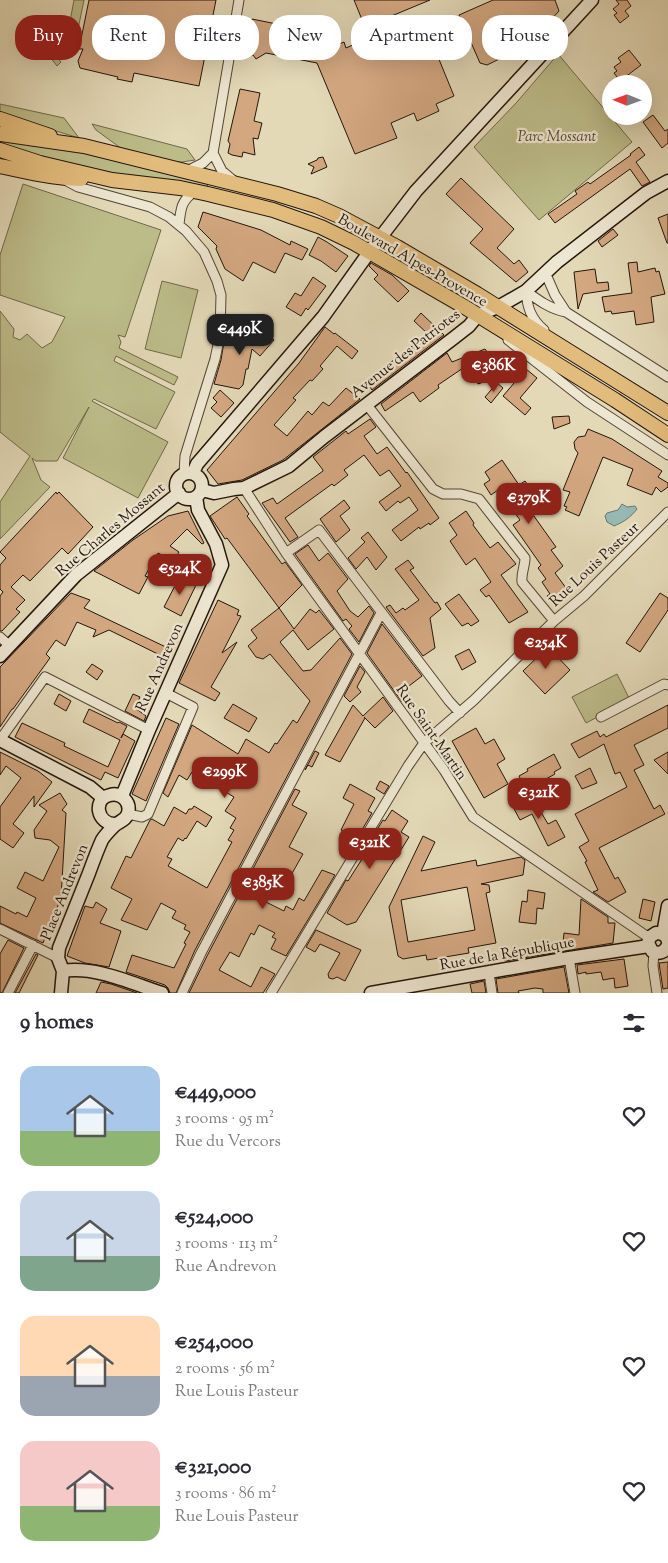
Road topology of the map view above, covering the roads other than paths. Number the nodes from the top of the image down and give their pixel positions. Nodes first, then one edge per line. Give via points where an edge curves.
1 (239, 0) edge
2 (592, 0) edge
3 (0, 119) edge
4 (0, 134) edge
5 (84, 146) junction
6 (0, 150) edge
7 (213, 153) junction
8 (0, 166) edge
9 (185, 172) junction
10 (63, 179) junction
11 (112, 180) junction
12 (668, 181) edge
13 (238, 185) junction
14 (195, 191) junction
15 (179, 224) junction
16 (379, 238) junction
17 (370, 251) junction
18 (544, 274) junction
19 (526, 291) junction
20 (498, 306) junction
21 (566, 312) junction
22 (478, 315) junction
23 (492, 324) junction
24 (566, 348) junction
25 (668, 377) edge
26 (367, 404) junction
27 (668, 413) edge
28 (668, 435) edge
29 (668, 455) edge
30 (188, 474) junction
31 (244, 488) junction
32 (179, 493) junction
33 (199, 494) junction
34 (668, 512) edge
35 (286, 553) junction
36 (381, 612) junction
37 (554, 621) junction
38 (5, 641) edge
39 (358, 653) junction
40 (0, 656) edge
41 (668, 685) edge
42 (166, 693) junction
43 (460, 713) junction
44 (602, 717) dead end
45 (149, 730) junction
46 (0, 740) edge
47 (424, 743) junction
48 (122, 796) junction
49 (103, 798) junction
50 (128, 814) junction
51 (104, 820) junction
52 (116, 824) junction
53 (103, 839) junction
54 (668, 906) edge
55 (1, 933) edge
56 (662, 943) edge
57 (32, 945) junction
58 (569, 958) junction
59 (60, 964) junction
60 (489, 973) junction
61 (8, 993) edge
62 (61, 993) edge
63 (162, 993) edge
64 (182, 993) edge
65 (271, 993) edge
66 (377, 993) edge
67 (492, 993) edge
68 (575, 993) edge
69 (657, 993) edge

1 - 7 street
2 - 16 street via 416,191
3 - 5 main road
4 - 5 main road, Boulevard Alpes-Provence
5 - 9 main road, Boulevard Alpes-Provence
6 - 11 main road, Boulevard Alpes-Provence
7 - 9 street via 203,163
7 - 13 street via 222,171
8 - 10 main road
9 - 13 main road, Boulevard Alpes-Provence
10 - 11 main road
10 - 15 street via 78,187 150,207
11 - 14 main road, Boulevard Alpes-Provence
12 - 18 street, Avenue des Patriotes via 646,193
13 - 16 main road, Boulevard Alpes-Provence via 316,206
14 - 15 street via 183,203
14 - 17 main road, Boulevard Alpes-Provence via 295,218
15 - 30 street via 204,252 218,281 222,309 215,359 185,454
16 - 17 street
16 - 20 main road, Boulevard Alpes-Provence
17 - 22 main road, Boulevard Alpes-Provence
17 - 30 street via 323,317
18 - 19 street, Avenue des Patriotes
18 - 21 street
19 - 20 street, Avenue des Patriotes
19 - 21 street via 555,310
19 - 24 street via 527,306 535,322
20 - 22 street, Avenue des Patriotes
20 - 24 main road, Boulevard Alpes-Provence
21 - 25 street
22 - 23 main road, Boulevard Alpes-Provence
22 - 26 street, Avenue des Patriotes via 469,326
23 - 28 main road, Boulevard Alpes-Provence
23 - 29 street via 505,338 587,402
24 - 27 main road, Boulevard Alpes-Provence
26 - 31 street, Avenue des Patriotes via 289,466
26 - 37 street via 433,489 443,494 480,499 524,558 522,582
30 - 32 street via 177,482
30 - 33 street via 200,478
31 - 33 street, Avenue des Patriotes
31 - 35 street, Rue Saint-Martin
32 - 33 street via 189,499
32 - 38 street, Rue Charles Mossant via 76,575
33 - 42 street, Rue Andrevon via 198,510 216,544 222,565
34 - 37 street, Rue Louis Pasteur via 584,596
35 - 36 street via 319,530
35 - 39 street, Rue Saint-Martin
36 - 39 street
36 - 43 street
37 - 43 street, Rue Louis Pasteur
38 - 40 street, Rue Charles Mossant
39 - 47 street, Rue Saint-Martin
39 - 64 street
41 - 44 street via 664,684
42 - 45 street, Rue Andrevon
42 - 50 street via 194,707 148,814 142,817
43 - 47 street, Rue Louis Pasteur
45 - 46 street via 45,677
45 - 48 street, Rue Andrevon
46 - 49 street via 90,787
47 - 56 street, Rue Saint-Martin via 473,817 645,935
47 - 65 street, Rue Louis Pasteur
48 - 49 street via 112,794
48 - 50 street via 128,804
49 - 51 street, Place Andrevon via 99,812
50 - 52 street, Place Andrevon
51 - 52 street
51 - 53 street, Place Andrevon
52 - 53 street, Place Andrevon
53 - 59 street, Place Andrevon via 59,948
54 - 56 street
55 - 57 street
56 - 58 street, Rue de la République
56 - 69 street via 653,966
57 - 59 street
57 - 61 street
58 - 60 street, Rue de la République
58 - 68 street
59 - 62 street, Place Andrevon
59 - 63 street
60 - 66 street, Rue de la République
60 - 67 street

